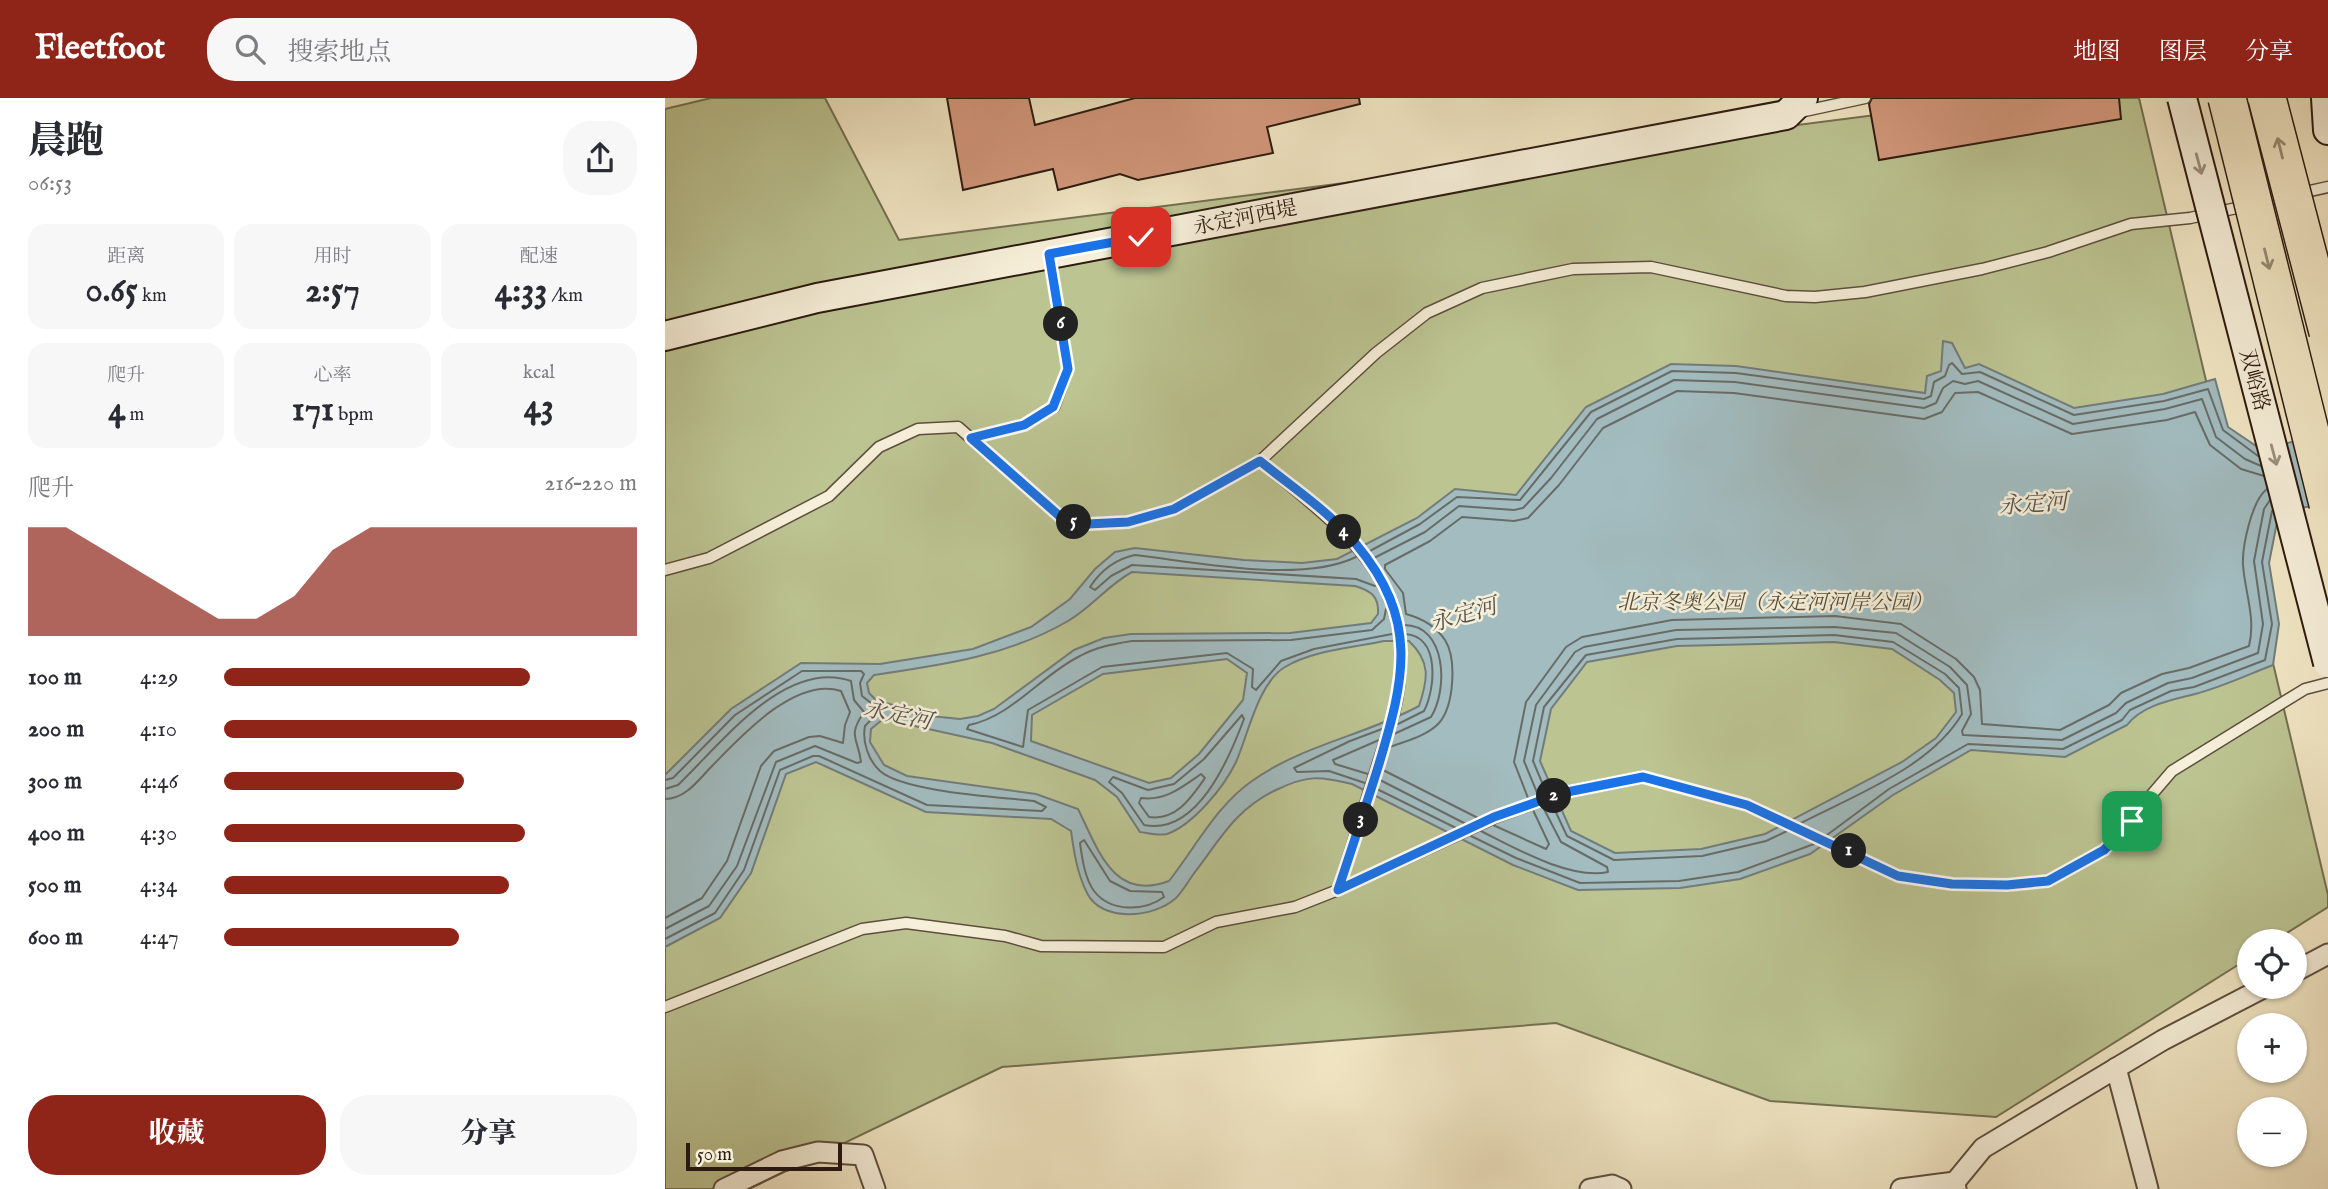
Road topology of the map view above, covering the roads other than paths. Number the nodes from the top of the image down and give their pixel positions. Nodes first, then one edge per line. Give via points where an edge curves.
1 (1865, 98) edge
2 (2182, 98) edge
3 (2227, 98) edge
4 (2267, 98) edge
5 (2326, 98) edge
6 (1795, 107) edge
7 (2328, 130) edge
8 (2328, 187) edge
9 (1049, 254) junction
10 (2328, 332) edge
11 (665, 336) edge
12 (971, 438) junction
13 (1260, 461) junction
14 (2328, 504) edge
15 (665, 570) edge
16 (2328, 663) edge
17 (2328, 683) edge
18 (1338, 890) junction
19 (2328, 954) edge
20 (2307, 965) edge
21 (2242, 999) edge
22 (665, 1007) edge
23 (2116, 1068) junction
24 (1955, 1186) edge
25 (724, 1189) edge
26 (875, 1189) edge
27 (1590, 1189) edge
28 (1621, 1189) edge
29 (1901, 1189) edge
30 (2148, 1189) edge

1 - 6 lane
2 -> 16 street, 双峪路, bridge
3 -> 14 highway, 双峪路, bridge
10 -> 4 highway, bridge
5 - 7 street
6 - 9 street, 永定河西堤
8 - 13 lane via 2190,218 2131,224 2035,256 1865,292 1786,296 1651,267 1573,269 1482,288 1427,313
9 - 11 street, 永定河西堤 via 817,298
9 - 12 lane via 1068,369 1053,407 1024,425
12 - 13 lane via 1064,520 1088,524 1128,522 1174,509
12 - 15 lane via 958,427 918,429 879,447 829,496 709,558
13 - 18 lane via 1355,543 1393,604 1402,647 1401,685 1394,713
17 - 18 lane via 2305,690 2172,771 2104,850 2048,881 1952,884 1898,876 1747,805 1643,777 1562,793 1494,817
18 - 22 lane via 1295,907 1216,922 1164,947 1041,946 1005,936 906,923 862,929
19 - 20 street
21 - 23 street
23 - 24 street via 1983,1148
23 - 30 street
24 - 29 street
25 - 26 street via 782,1161 818,1152 863,1155
27 - 28 street via 1612,1185

